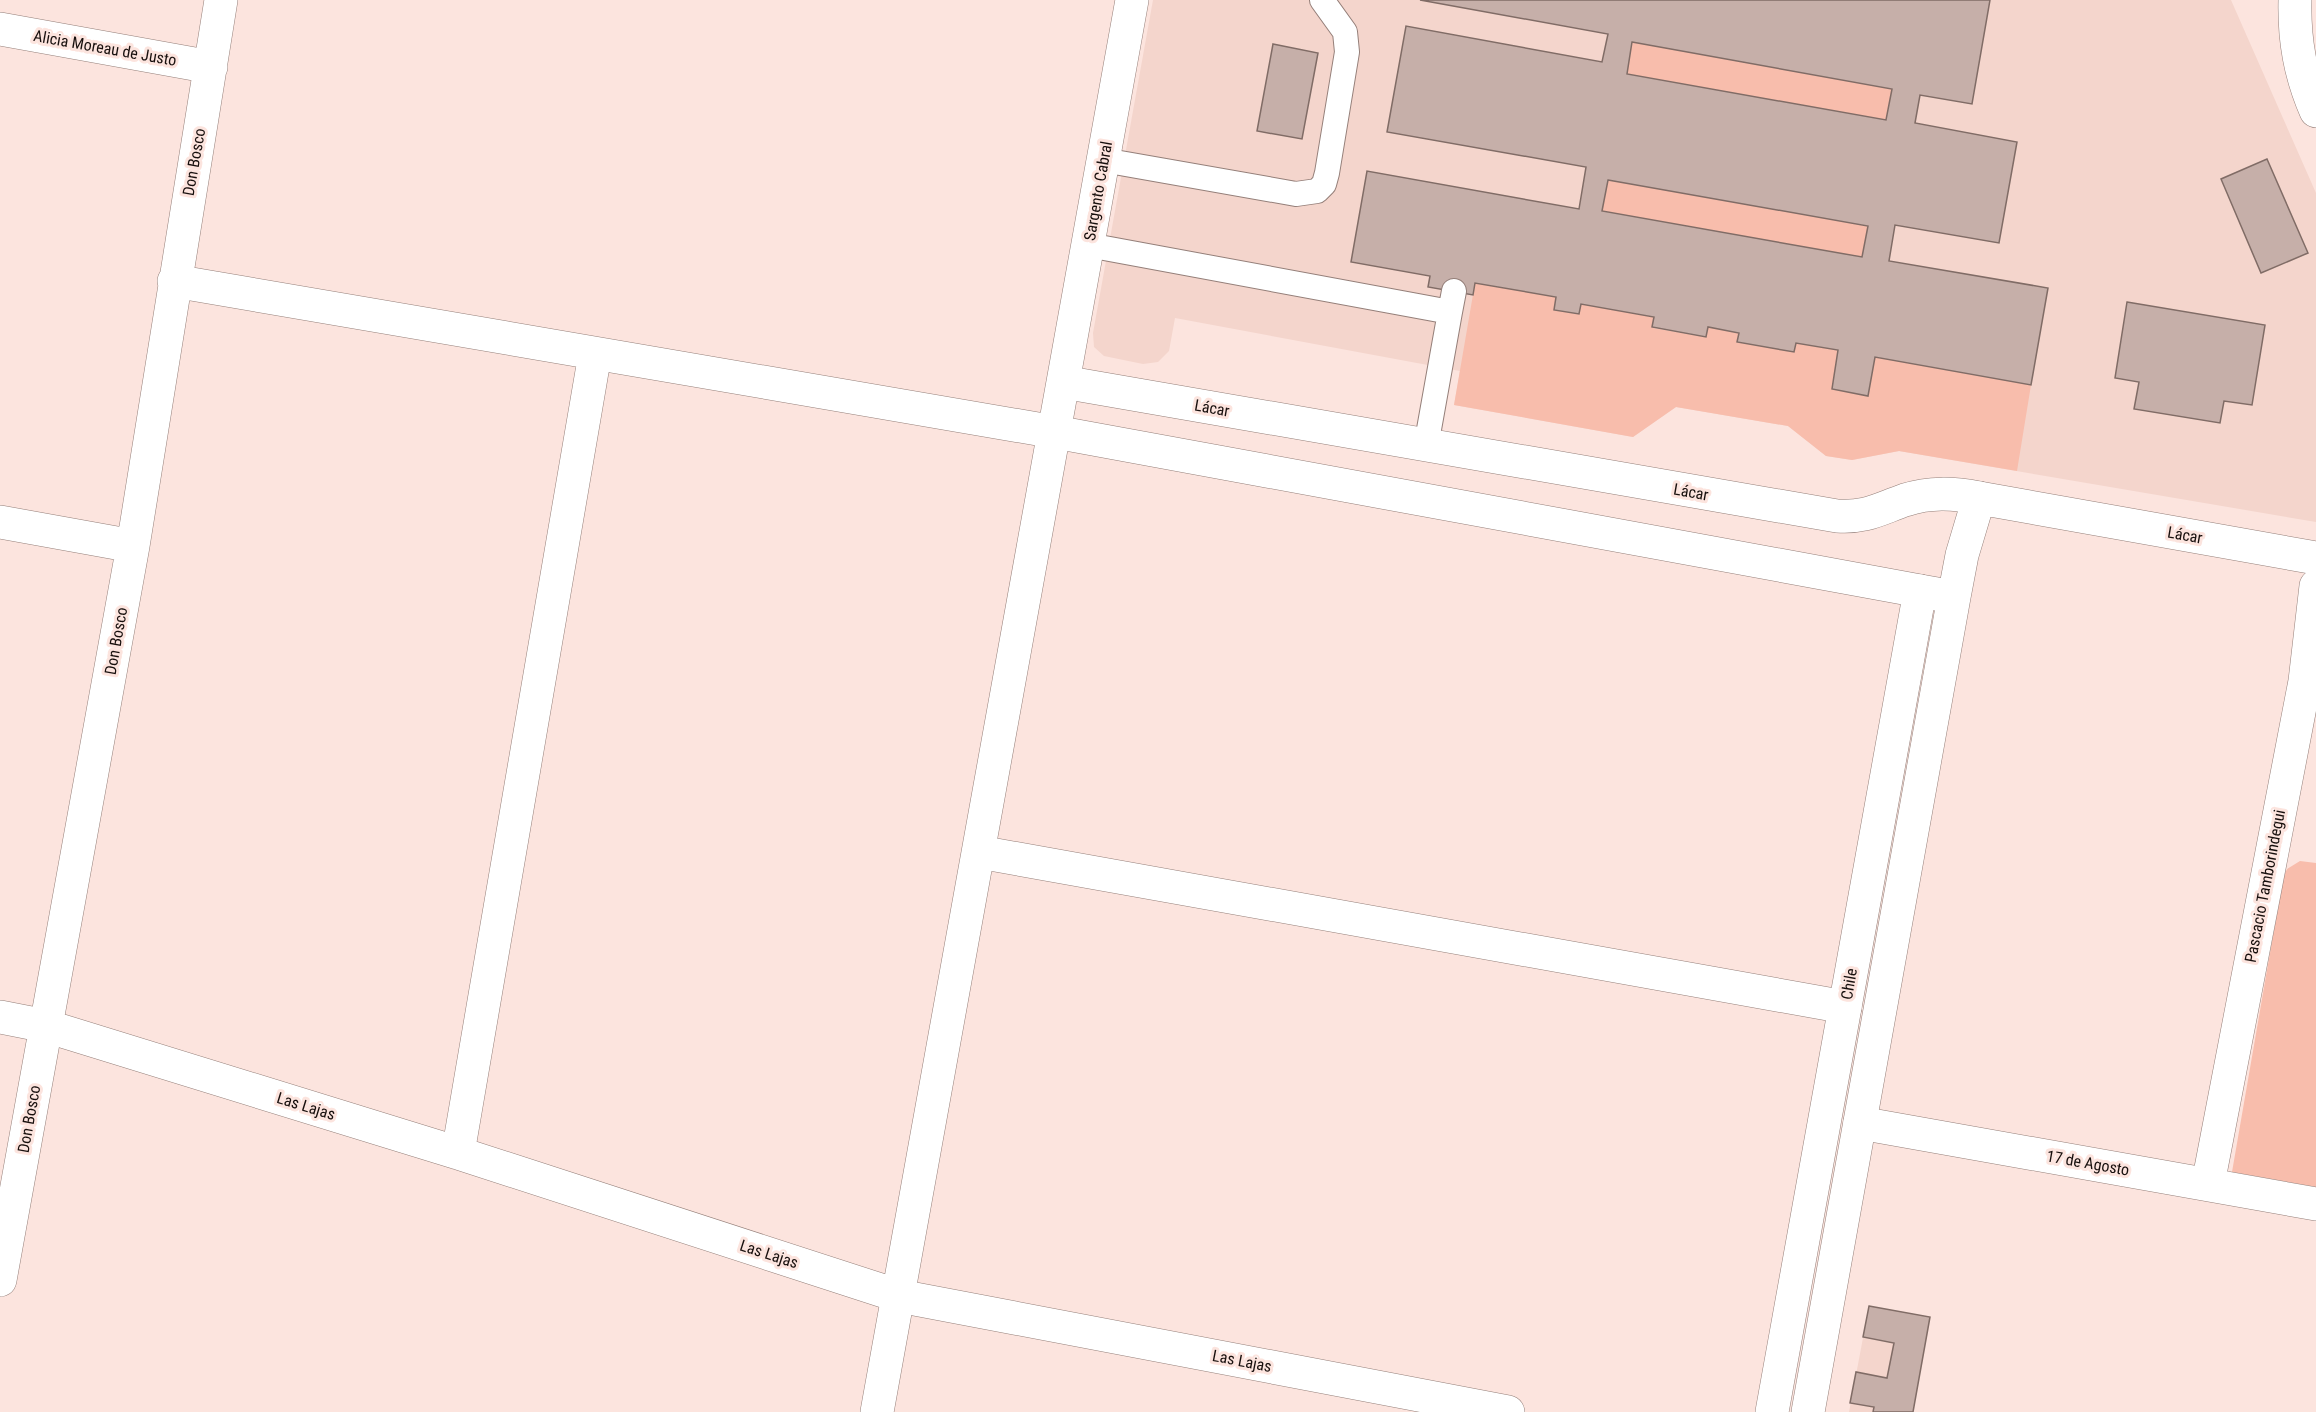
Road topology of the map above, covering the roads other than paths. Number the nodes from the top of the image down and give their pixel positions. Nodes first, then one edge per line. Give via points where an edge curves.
1 (221, 0) edge
2 (1132, 0) edge
3 (1322, 0) edge
4 (2295, 0) edge
5 (0, 29) edge
6 (211, 67) junction
7 (2316, 111) edge
8 (1103, 160) junction
9 (1088, 245) junction
10 (174, 281) junction
11 (595, 354) junction
12 (1063, 382) junction
13 (1054, 432) junction
14 (1426, 446) junction
15 (1978, 498) junction
16 (0, 522) edge
17 (133, 546) junction
18 (2316, 558) edge
19 (2316, 586) edge
20 (1920, 591) junction
21 (1954, 597) junction
22 (2310, 682) edge
23 (2316, 718) edge
24 (979, 852) junction
25 (1845, 1006) junction
26 (0, 1017) edge
27 (46, 1026) junction
28 (1860, 1123) junction
29 (458, 1153) junction
30 (2208, 1184) junction
31 (2316, 1204) edge
32 (0, 1280) edge
33 (899, 1296) junction
34 (877, 1412) edge
35 (1508, 1412) edge
36 (1772, 1412) edge
37 (1808, 1412) edge

1 - 6 street, Don Bosco
2 - 8 street, Sargento Cabral
3 - 8 lane via 1348,42 1327,173 1317,191 1296,194
4 - 7 street via 2296,47
5 - 6 street, Alicia Moreau de Justo
6 - 10 street, Don Bosco
8 - 9 street, Sargento Cabral
9 - 12 street, Sargento Cabral
9 - 14 lane via 1452,302
10 - 11 street
10 - 17 street, Don Bosco
11 - 13 street
11 - 29 street
12 - 13 street, Sargento Cabral
12 - 14 street, Lácar
13 - 20 street
13 - 24 street, Sargento Cabral
14 - 15 street, Lácar via 1837,516 1868,515 1903,501 1939,493
15 - 18 street, Lácar
15 - 21 street
16 - 17 street
17 - 27 street, Don Bosco
19 - 22 street, Pascacio Tamborindegui
20 - 21 street
20 - 25 street, Chile
21 - 28 street
22 - 23 street
22 - 30 street, Pascacio Tamborindegui
24 - 25 street
24 - 33 street, Sargento Cabral
25 - 36 street, Chile
26 - 27 street, Las Lajas
27 - 29 street, Las Lajas
27 - 32 street, Don Bosco
28 - 30 street, 17 de Agosto
28 - 37 street
29 - 33 street, Las Lajas
30 - 31 street, 17 de Agosto
33 - 34 street, Sargento Cabral
33 - 35 street, Las Lajas

